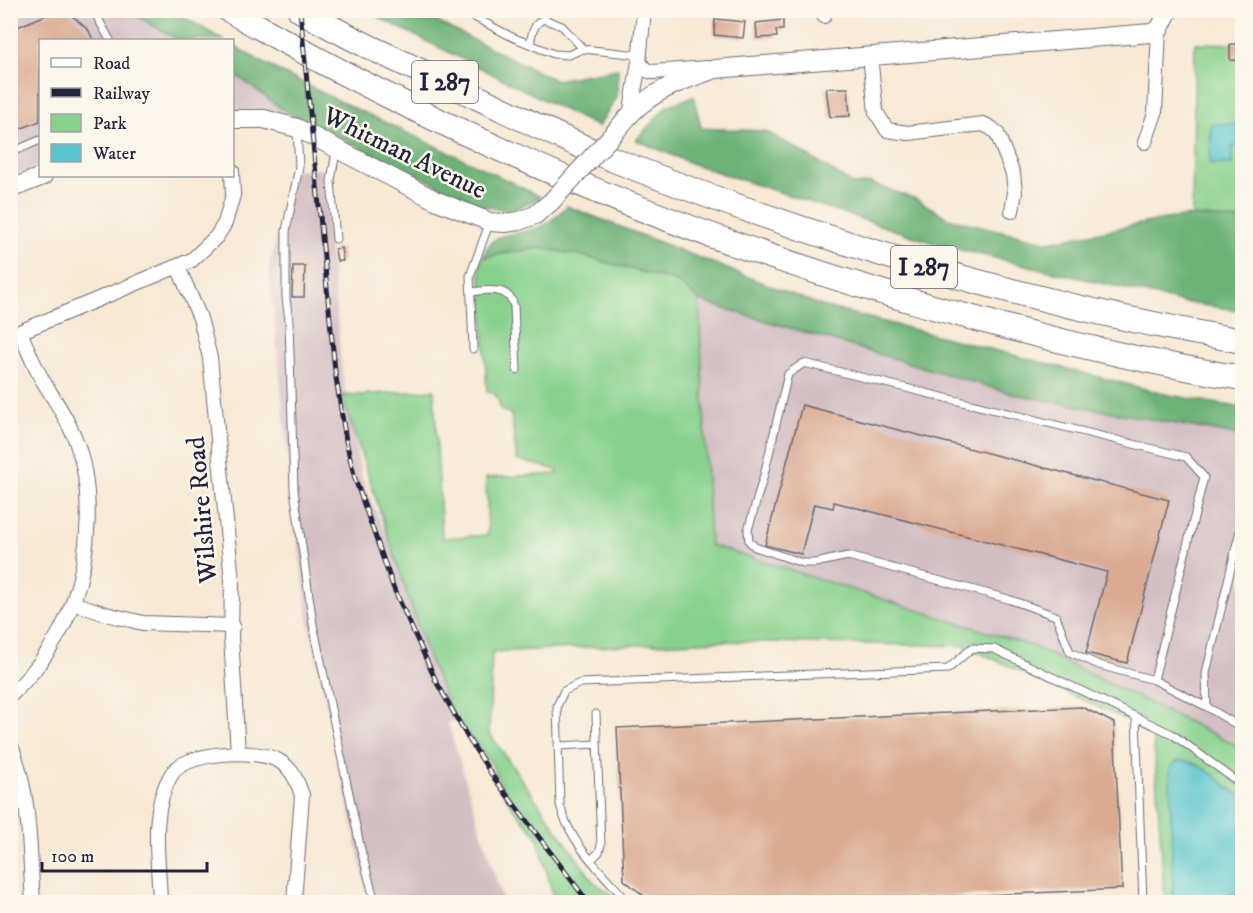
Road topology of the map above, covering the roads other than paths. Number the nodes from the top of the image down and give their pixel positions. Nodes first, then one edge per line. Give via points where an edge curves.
1 (92, 10) edge
2 (230, 10) edge
3 (300, 10) edge
4 (461, 10) edge
5 (644, 10) edge
6 (1165, 19) edge
7 (109, 39) edge
8 (530, 44) junction
9 (583, 49) junction
10 (870, 56) junction
11 (639, 59) junction
12 (715, 69) junction
13 (630, 116) junction
14 (234, 119) edge
15 (297, 128) junction
16 (39, 140) edge
17 (1145, 142) dead end
18 (336, 148) junction
19 (10, 153) edge
20 (40, 177) edge
21 (232, 177) edge
22 (10, 189) edge
23 (1012, 211) dead end
24 (490, 222) junction
25 (336, 239) dead end
26 (178, 267) junction
27 (471, 292) junction
28 (15, 334) edge
29 (1242, 341) edge
30 (473, 348) dead end
31 (517, 370) dead end
32 (1232, 376) edge
33 (1242, 385) edge
34 (1242, 522) edge
35 (73, 603) junction
36 (233, 626) junction
37 (1154, 680) junction
38 (10, 696) edge
39 (1207, 707) junction
40 (596, 714) dead end
41 (1136, 717) junction
42 (1242, 728) edge
43 (10, 743) edge
44 (597, 744) junction
45 (558, 746) junction
46 (238, 753) junction
47 (1242, 785) edge
48 (591, 860) junction
49 (33, 903) edge
50 (160, 903) edge
51 (294, 903) edge
52 (375, 903) edge
53 (628, 903) edge
54 (1143, 903) edge

1 - 7 lane
2 - 32 highway, I 287 via 429,117 552,174 669,221 935,309 1095,350
3 - 29 highway, I 287 via 578,145 741,207 894,258 1009,290
4 - 8 lane
5 - 11 street
6 - 10 street, Whitman Avenue via 1145,34
6 - 17 street via 1155,113
8 - 9 lane via 561,55
8 - 9 lane via 532,30 543,19 562,26
9 - 11 lane
10 - 12 street, Whitman Avenue
10 - 23 street via 876,112 886,130 908,133 983,124 997,133 1015,183
11 - 12 street, Whitman Avenue via 646,70 653,72
11 - 13 street
12 - 13 street, Whitman Avenue via 668,86
13 - 24 street, Whitman Avenue, bridge via 535,215 519,221
14 - 15 street, Whitman Avenue via 264,119
15 - 18 street, Whitman Avenue
15 - 52 lane via 299,166 286,231 294,490 313,624
16 - 19 lane
18 - 24 street, Whitman Avenue via 435,200
18 - 25 lane via 331,181
20 - 22 street
21 - 26 street via 230,208 217,236 192,260
24 - 27 lane via 470,276
26 - 28 street
26 - 36 street, Wilshire Road via 200,318 210,358
27 - 30 lane
27 - 31 lane via 502,292 511,296
28 - 35 street via 62,410 85,477 88,513 83,564
32 - 33 highway
34 - 39 lane via 1206,673
35 - 36 street via 143,623
35 - 38 street via 51,647
36 - 46 street, Wilshire Road
37 - 37 lane via 1204,477 1186,457 804,363 788,374 748,530 754,547 803,563 848,556 1008,599 1056,616 1070,652 1098,665
37 - 39 lane
39 - 42 lane
40 - 44 lane
41 - 45 lane via 994,649 972,648 948,669 580,683 564,691 557,706
41 - 47 lane via 1172,734
41 - 54 lane
43 - 49 street via 26,793
44 - 45 lane
44 - 48 lane via 601,845
45 - 48 lane via 564,820
46 - 50 street via 204,757 179,765 171,773 158,818
46 - 51 street via 264,755 279,761 297,779 302,795
48 - 53 lane

